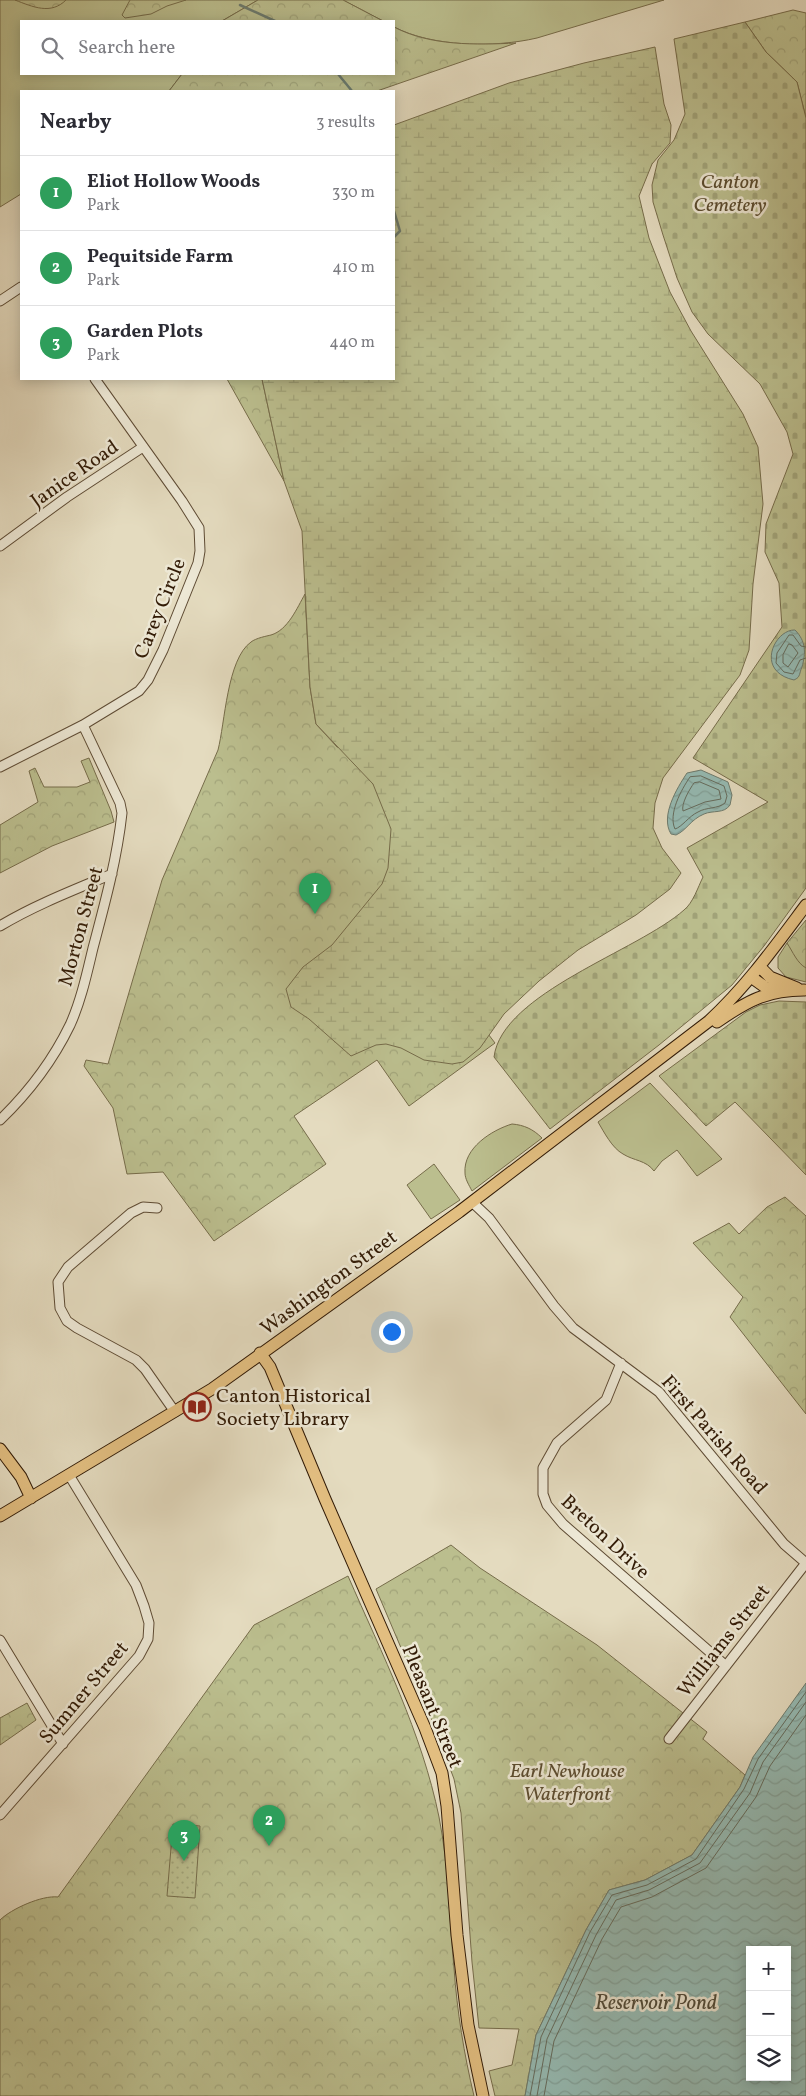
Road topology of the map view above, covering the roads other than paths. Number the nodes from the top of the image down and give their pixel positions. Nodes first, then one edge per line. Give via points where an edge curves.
1 (20, 288) edge
2 (0, 301) edge
3 (97, 380) edge
4 (143, 447) junction
5 (0, 546) edge
6 (83, 725) junction
7 (0, 767) edge
8 (112, 874) junction
9 (806, 905) edge
10 (0, 926) edge
11 (760, 967) junction
12 (751, 977) junction
13 (805, 990) edge
14 (785, 991) junction
15 (662, 1057) junction
16 (0, 1120) edge
17 (472, 1202) junction
18 (157, 1208) dead end
19 (260, 1353) junction
20 (621, 1363) junction
21 (175, 1412) junction
22 (0, 1449) edge
23 (69, 1475) junction
24 (31, 1498) junction
25 (0, 1516) edge
26 (806, 1563) edge
27 (0, 1640) edge
28 (726, 1666) junction
29 (669, 1739) dead end
30 (63, 1744) junction
31 (0, 1815) edge
32 (483, 2096) edge

1 - 2 street
3 - 4 street, Carey Circle
4 - 5 street, Janice Road
4 - 6 street, Carey Circle via 199,528 198,563 148,680 139,691
6 - 7 street, Carey Circle
6 - 8 street, Morton Street via 122,813
8 - 10 street
8 - 16 street, Morton Street via 70,1024 18,1102
9 - 11 main road, Washington Street
11 - 12 main road, Washington Street
11 - 13 main road via 785,985
12 - 14 main road via 765,987
12 - 15 main road, Washington Street via 710,1021
13 - 14 main road, Washington Street
14 - 15 main road, Washington Street via 764,995 741,1005 677,1051
15 - 17 main road, Washington Street
17 - 19 main road, Washington Street
17 - 20 street, First Parish Road via 489,1218 573,1328
18 - 21 street via 143,1207 132,1212 68,1266 58,1282 58,1295 60,1308 67,1320 136,1360 154,1379
19 - 21 main road, Washington Street
19 - 32 main road, Pleasant Street via 270,1367 442,1773 468,2025
20 - 26 street, First Parish Road via 659,1392 784,1544
20 - 28 street, Breton Drive via 606,1400 557,1443 550,1454 542,1468 542,1494 563,1524
21 - 23 main road, Washington Street
22 - 24 main road
23 - 24 main road, Washington Street
23 - 30 street, Sumner Street via 136,1585 150,1623 148,1639 139,1656
24 - 25 main road, Washington Street
26 - 28 street, Williams Street
27 - 30 street
28 - 29 street, Williams Street
30 - 31 street, Sumner Street

